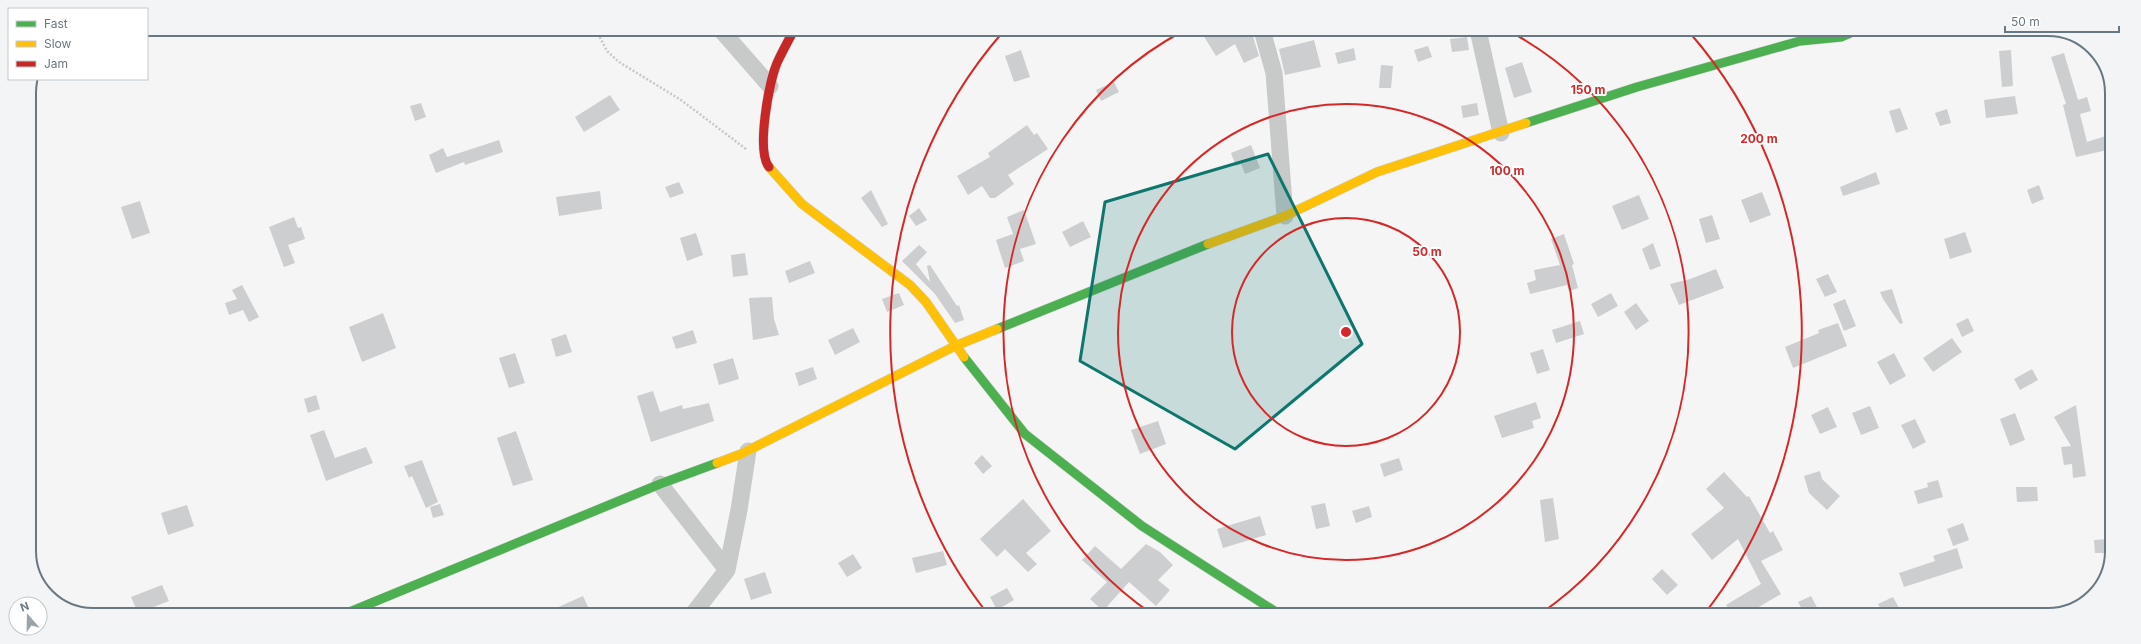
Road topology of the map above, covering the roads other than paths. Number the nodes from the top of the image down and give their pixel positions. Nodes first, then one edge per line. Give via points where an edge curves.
1 (726, 36) edge
2 (791, 36) edge
3 (1264, 36) edge
4 (1479, 36) edge
5 (1829, 36) edge
6 (770, 86) junction
7 (1501, 133) junction
8 (1285, 216) junction
9 (956, 346) junction
10 (748, 451) junction
11 (660, 484) junction
12 (727, 570) junction
13 (359, 608) edge
14 (698, 608) edge
15 (1270, 608) edge

1 - 6 street
2 - 6 street via 777,64
3 - 8 street via 1274,73
4 - 7 street
5 - 7 street via 1800,41 1637,87
6 - 9 street via 763,136 766,163 802,204 910,286 926,302
7 - 8 street via 1376,172
8 - 9 street via 1180,254
9 - 10 street
9 - 15 street via 1025,434 1142,526
10 - 11 street
10 - 12 street
11 - 12 street
11 - 13 street
12 - 14 street

